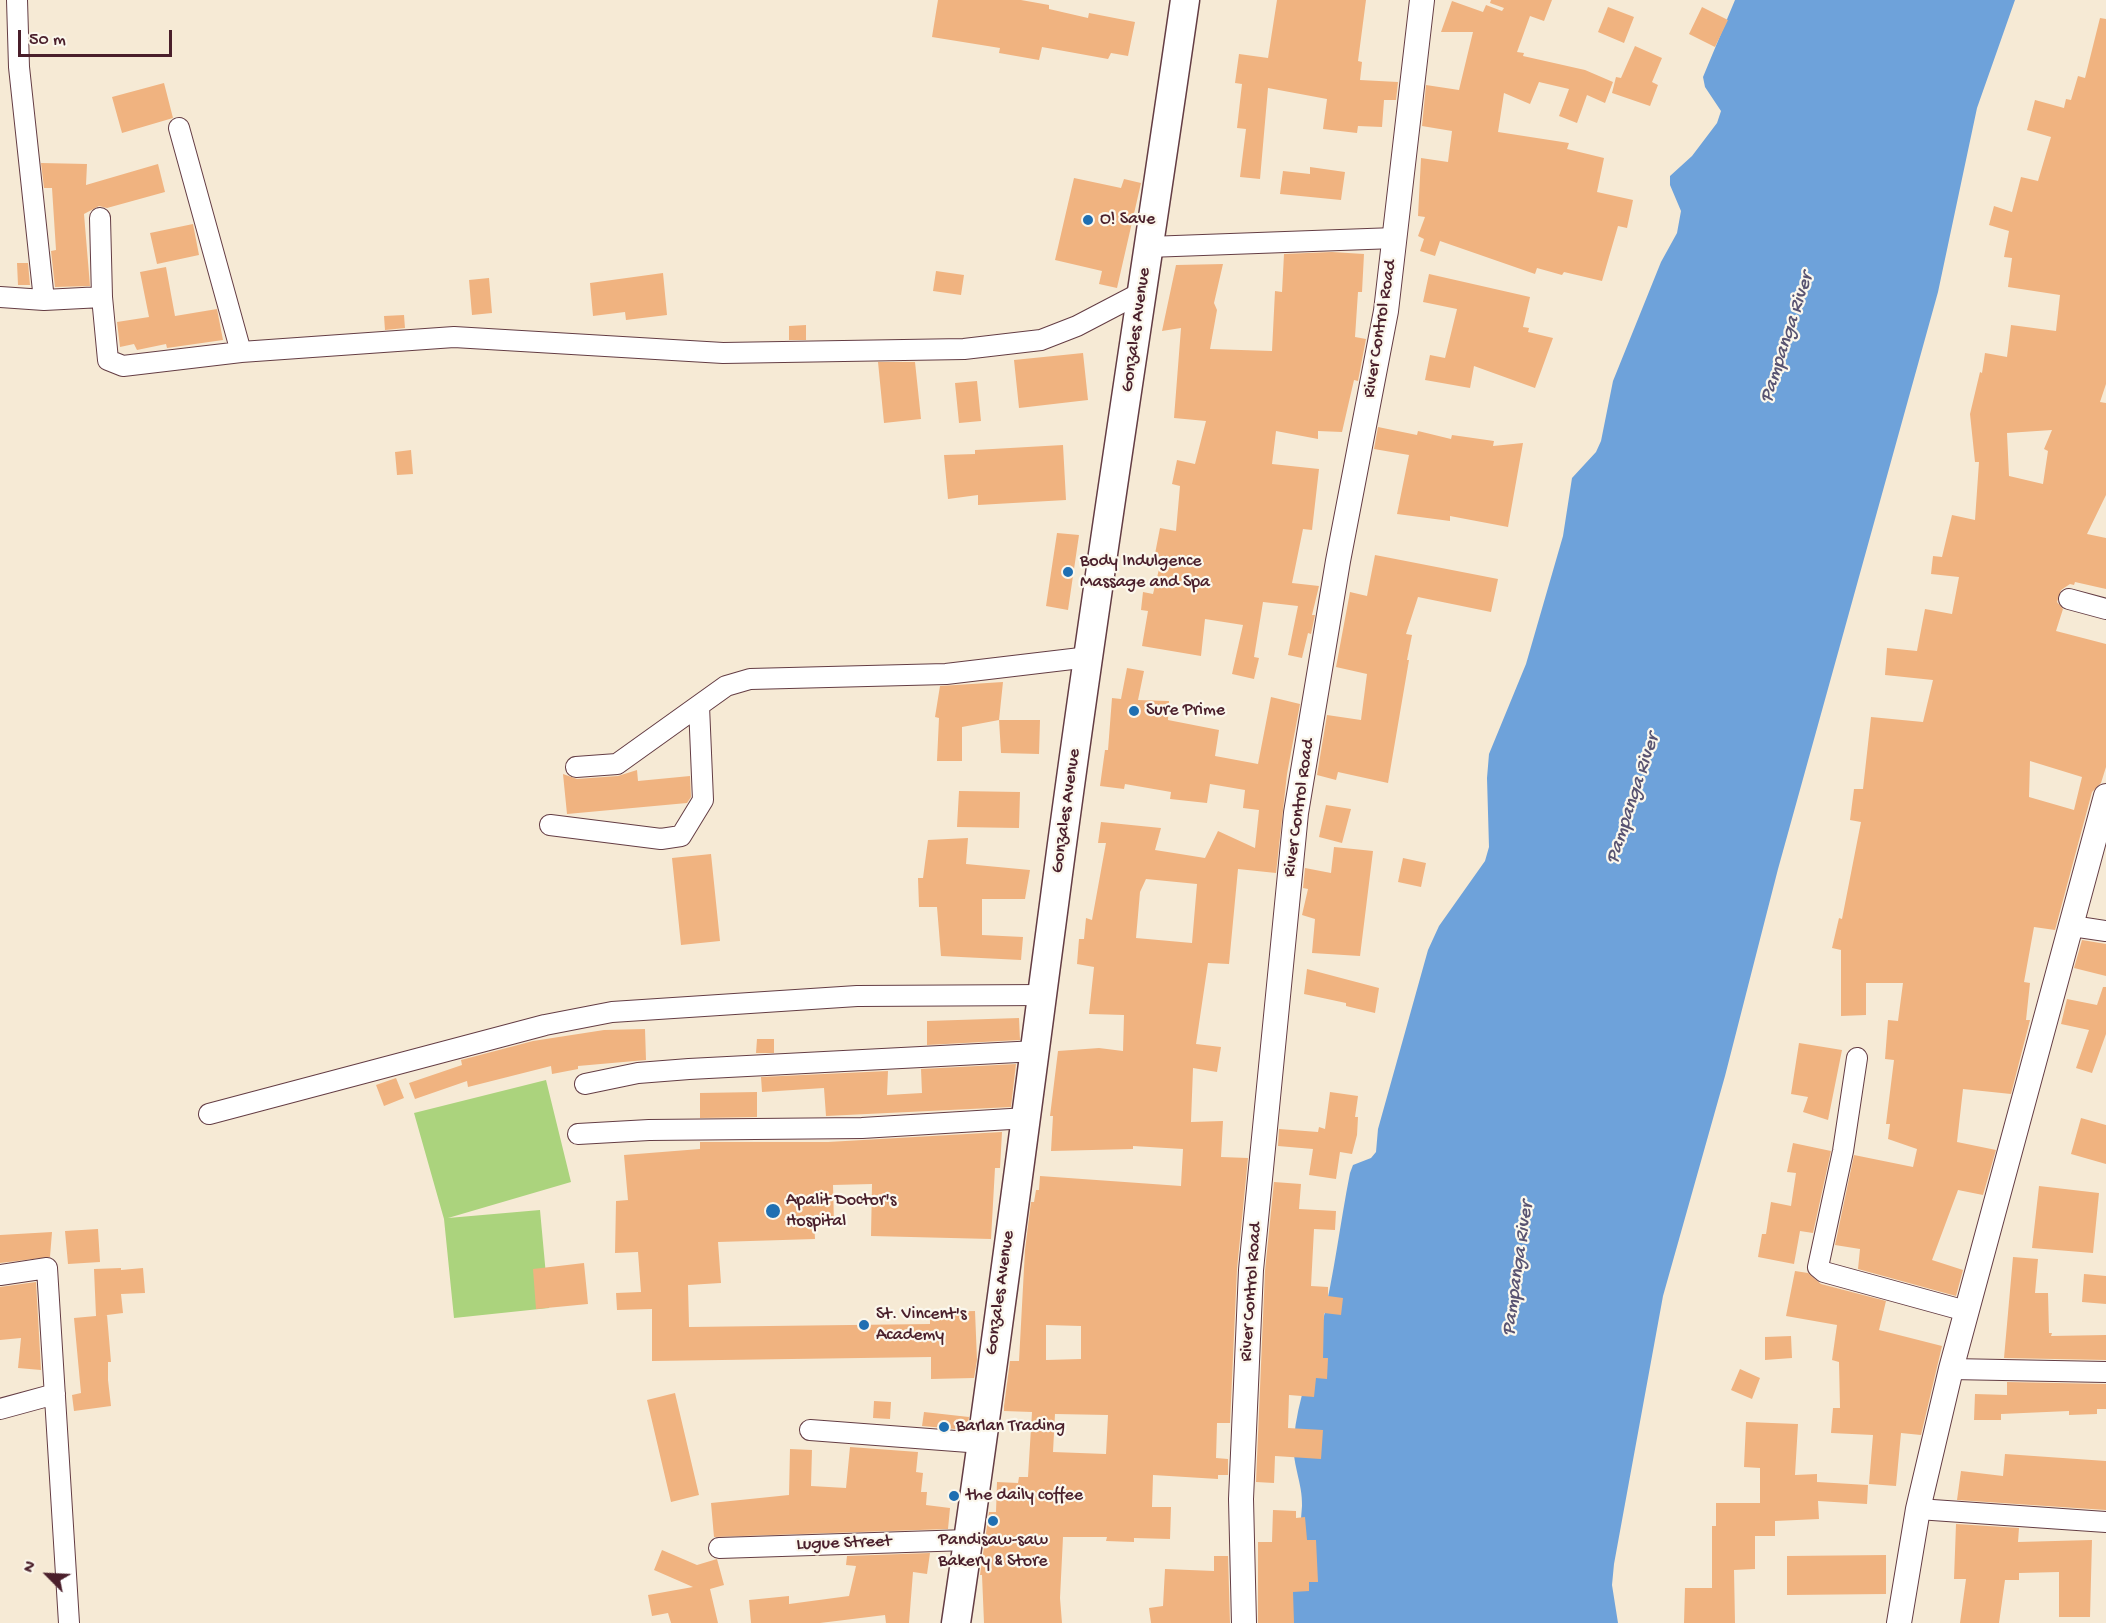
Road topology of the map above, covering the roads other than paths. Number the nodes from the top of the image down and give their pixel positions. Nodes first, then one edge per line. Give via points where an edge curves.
1 (17, 0) edge
2 (1185, 0) edge
3 (1422, 0) edge
4 (180, 128) dead end
5 (100, 218) dead end
6 (1395, 238) junction
7 (1148, 247) junction
8 (1144, 291) junction
9 (0, 297) edge
10 (102, 297) junction
11 (44, 300) junction
12 (241, 352) junction
13 (2069, 599) dead end
14 (2106, 609) edge
15 (1089, 657) junction
16 (699, 706) junction
17 (576, 766) dead end
18 (2106, 796) edge
19 (550, 825) dead end
20 (2072, 926) junction
21 (2106, 931) edge
22 (1044, 994) junction
23 (1037, 1051) junction
24 (1857, 1058) dead end
25 (585, 1084) dead end
26 (209, 1114) dead end
27 (1027, 1118) junction
28 (578, 1134) dead end
29 (0, 1275) edge
30 (1966, 1311) junction
31 (1950, 1369) junction
32 (2106, 1372) edge
33 (55, 1394) junction
34 (0, 1408) edge
35 (810, 1430) dead end
36 (982, 1443) junction
37 (1918, 1509) junction
38 (2106, 1522) edge
39 (968, 1540) junction
40 (719, 1548) dead end
41 (69, 1623) edge
42 (956, 1623) edge
43 (1244, 1623) edge
44 (1899, 1623) edge

1 - 11 street via 19,67
2 - 7 main road, Gonzales Avenue
3 - 6 street, River Control Road
4 - 12 street
5 - 10 street
6 - 7 street
6 - 43 street, River Control Road via 1386,311 1338,561 1296,813 1251,1270 1241,1499
7 - 8 main road, Gonzales Avenue
8 - 12 street via 1041,340 964,349 723,353 454,337
8 - 15 main road, Gonzales Avenue
9 - 11 street
10 - 11 street
10 - 12 street via 108,360 123,366
13 - 14 street
15 - 16 street via 946,674 750,679 726,686
15 - 22 main road, Gonzales Avenue
16 - 17 street via 617,764
16 - 19 street via 705,788 703,800 681,836 661,839
18 - 20 street
20 - 21 street
20 - 30 street
22 - 23 main road, Gonzales Avenue
22 - 26 street via 857,996 612,1012 545,1025
23 - 25 street via 689,1069 639,1073
23 - 27 main road, Gonzales Avenue
24 - 30 street via 1843,1151 1818,1267 1824,1272
27 - 28 street via 862,1128
27 - 36 main road, Gonzales Avenue
29 - 33 street via 47,1268
30 - 31 street
31 - 32 street
31 - 37 street
33 - 34 street
33 - 41 street
35 - 36 street
36 - 39 main road, Gonzales Avenue
37 - 38 street
37 - 44 street
39 - 40 street, Lugue Street
39 - 42 main road, Gonzales Avenue

